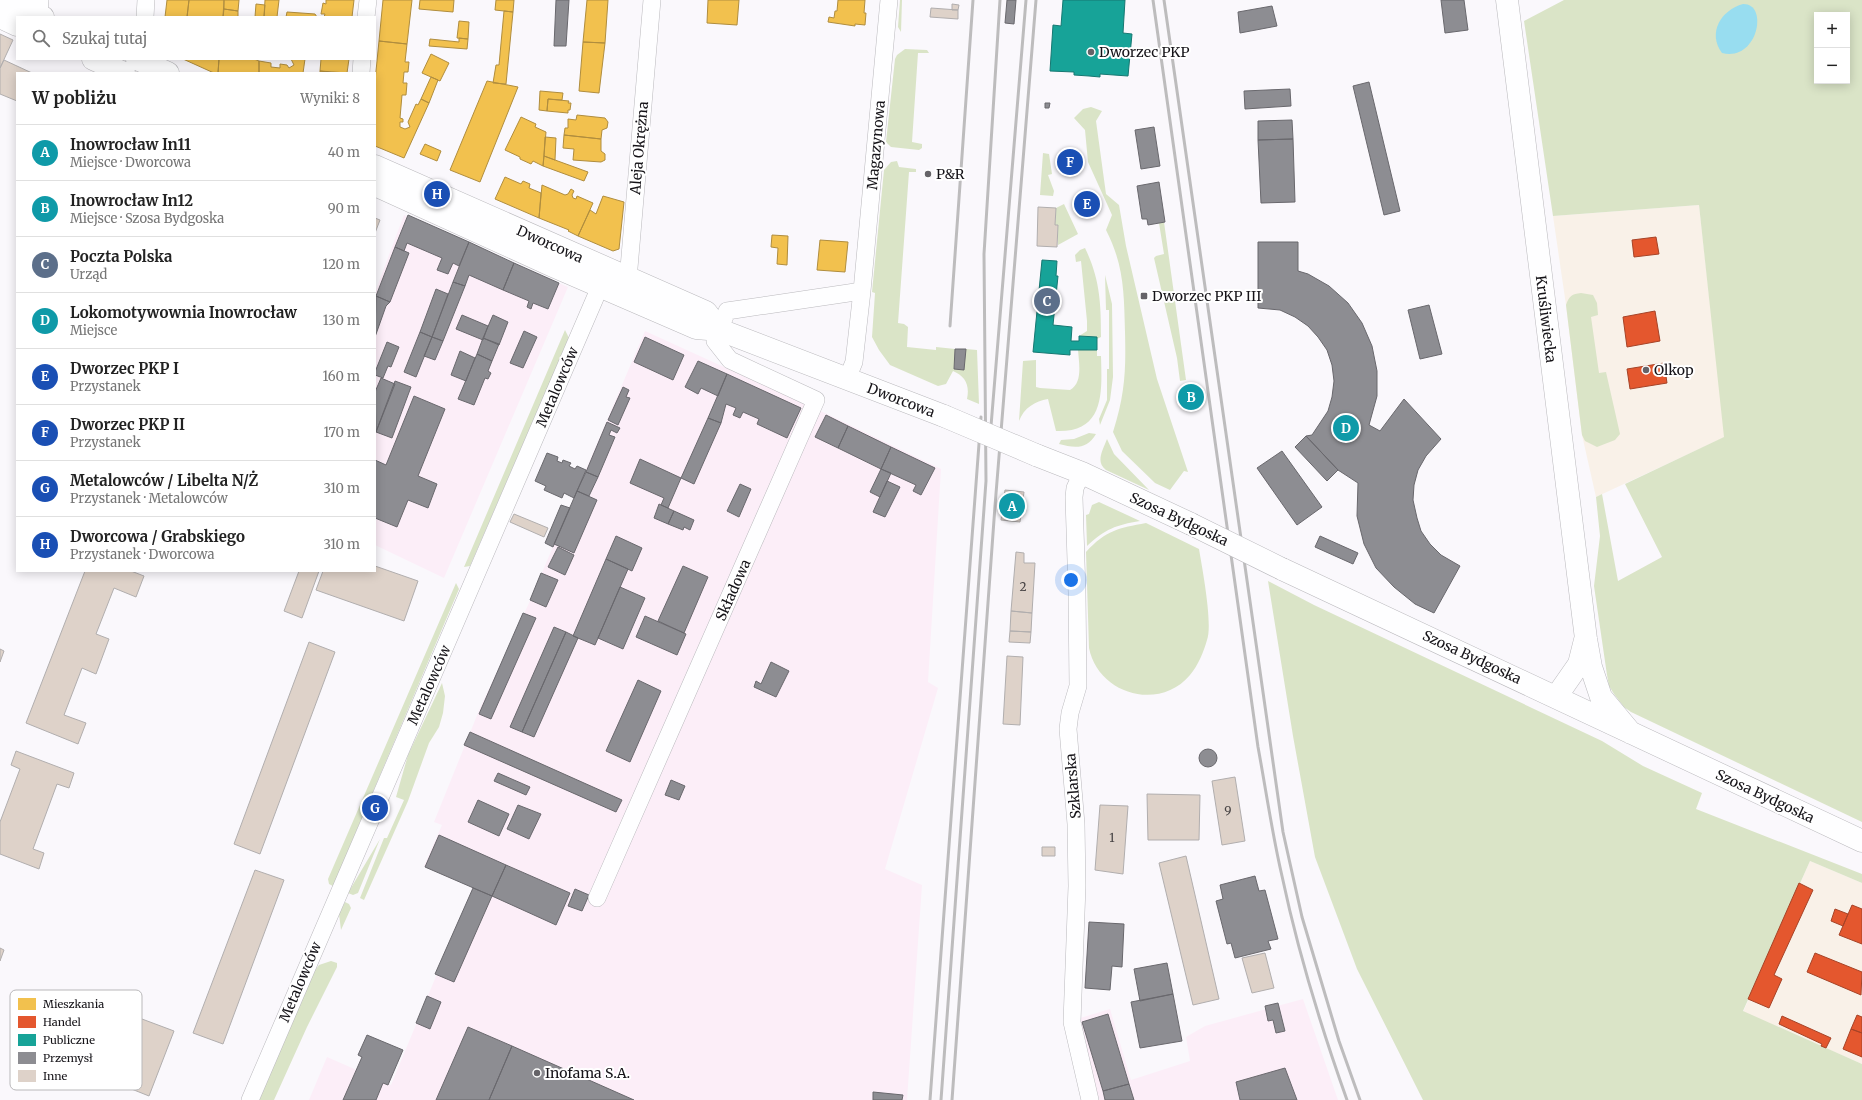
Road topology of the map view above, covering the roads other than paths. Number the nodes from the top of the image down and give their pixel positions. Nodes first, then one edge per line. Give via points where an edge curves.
1 (6, 0) edge
2 (146, 0) edge
3 (368, 0) edge
4 (652, 0) edge
5 (889, 0) edge
6 (1507, 0) edge
7 (41, 11) edge
8 (145, 16) edge
9 (366, 16) edge
10 (0, 17) edge
11 (16, 25) edge
12 (100, 60) edge
13 (362, 60) edge
14 (136, 65) edge
15 (164, 72) edge
16 (361, 72) edge
17 (376, 166) edge
18 (376, 185) edge
19 (612, 282) junction
20 (862, 291) junction
21 (720, 330) junction
22 (847, 380) junction
23 (1082, 473) junction
24 (1586, 639) junction
25 (1556, 697) junction
26 (1631, 733) junction
27 (1862, 841) edge
28 (597, 898) dead end
29 (250, 1100) edge
30 (1090, 1100) edge

1 - 7 main road
2 - 8 street
3 - 9 street
4 - 19 street, Aleja Okrężna via 629,266
5 - 20 street, Magazynowa
6 - 24 main road, Kruśliwiecka
10 - 11 main road
12 - 14 main road
13 - 16 street
14 - 15 main road
17 - 19 main road, Dworcowa
18 - 19 main road, Dworcowa
19 - 21 main road, Dworcowa via 706,312
19 - 29 street, Metalowców
20 - 21 street via 727,311
20 - 22 street, Magazynowa via 854,362
21 - 22 main road, Dworcowa
21 - 28 street, Składowa via 715,341 730,360 816,400
22 - 23 main road, Dworcowa, bridge via 944,416
23 - 25 main road, Szosa Bydgoska, bridge
23 - 30 street, Szklarska via 1074,497 1078,686 1068,729 1076,824 1077,886 1072,1022
24 - 25 main road, Kruśliwiecka via 1579,664
24 - 26 main road, Kruśliwiecka via 1591,667 1601,697
25 - 26 main road, Szosa Bydgoska
26 - 27 main road, Szosa Bydgoska

